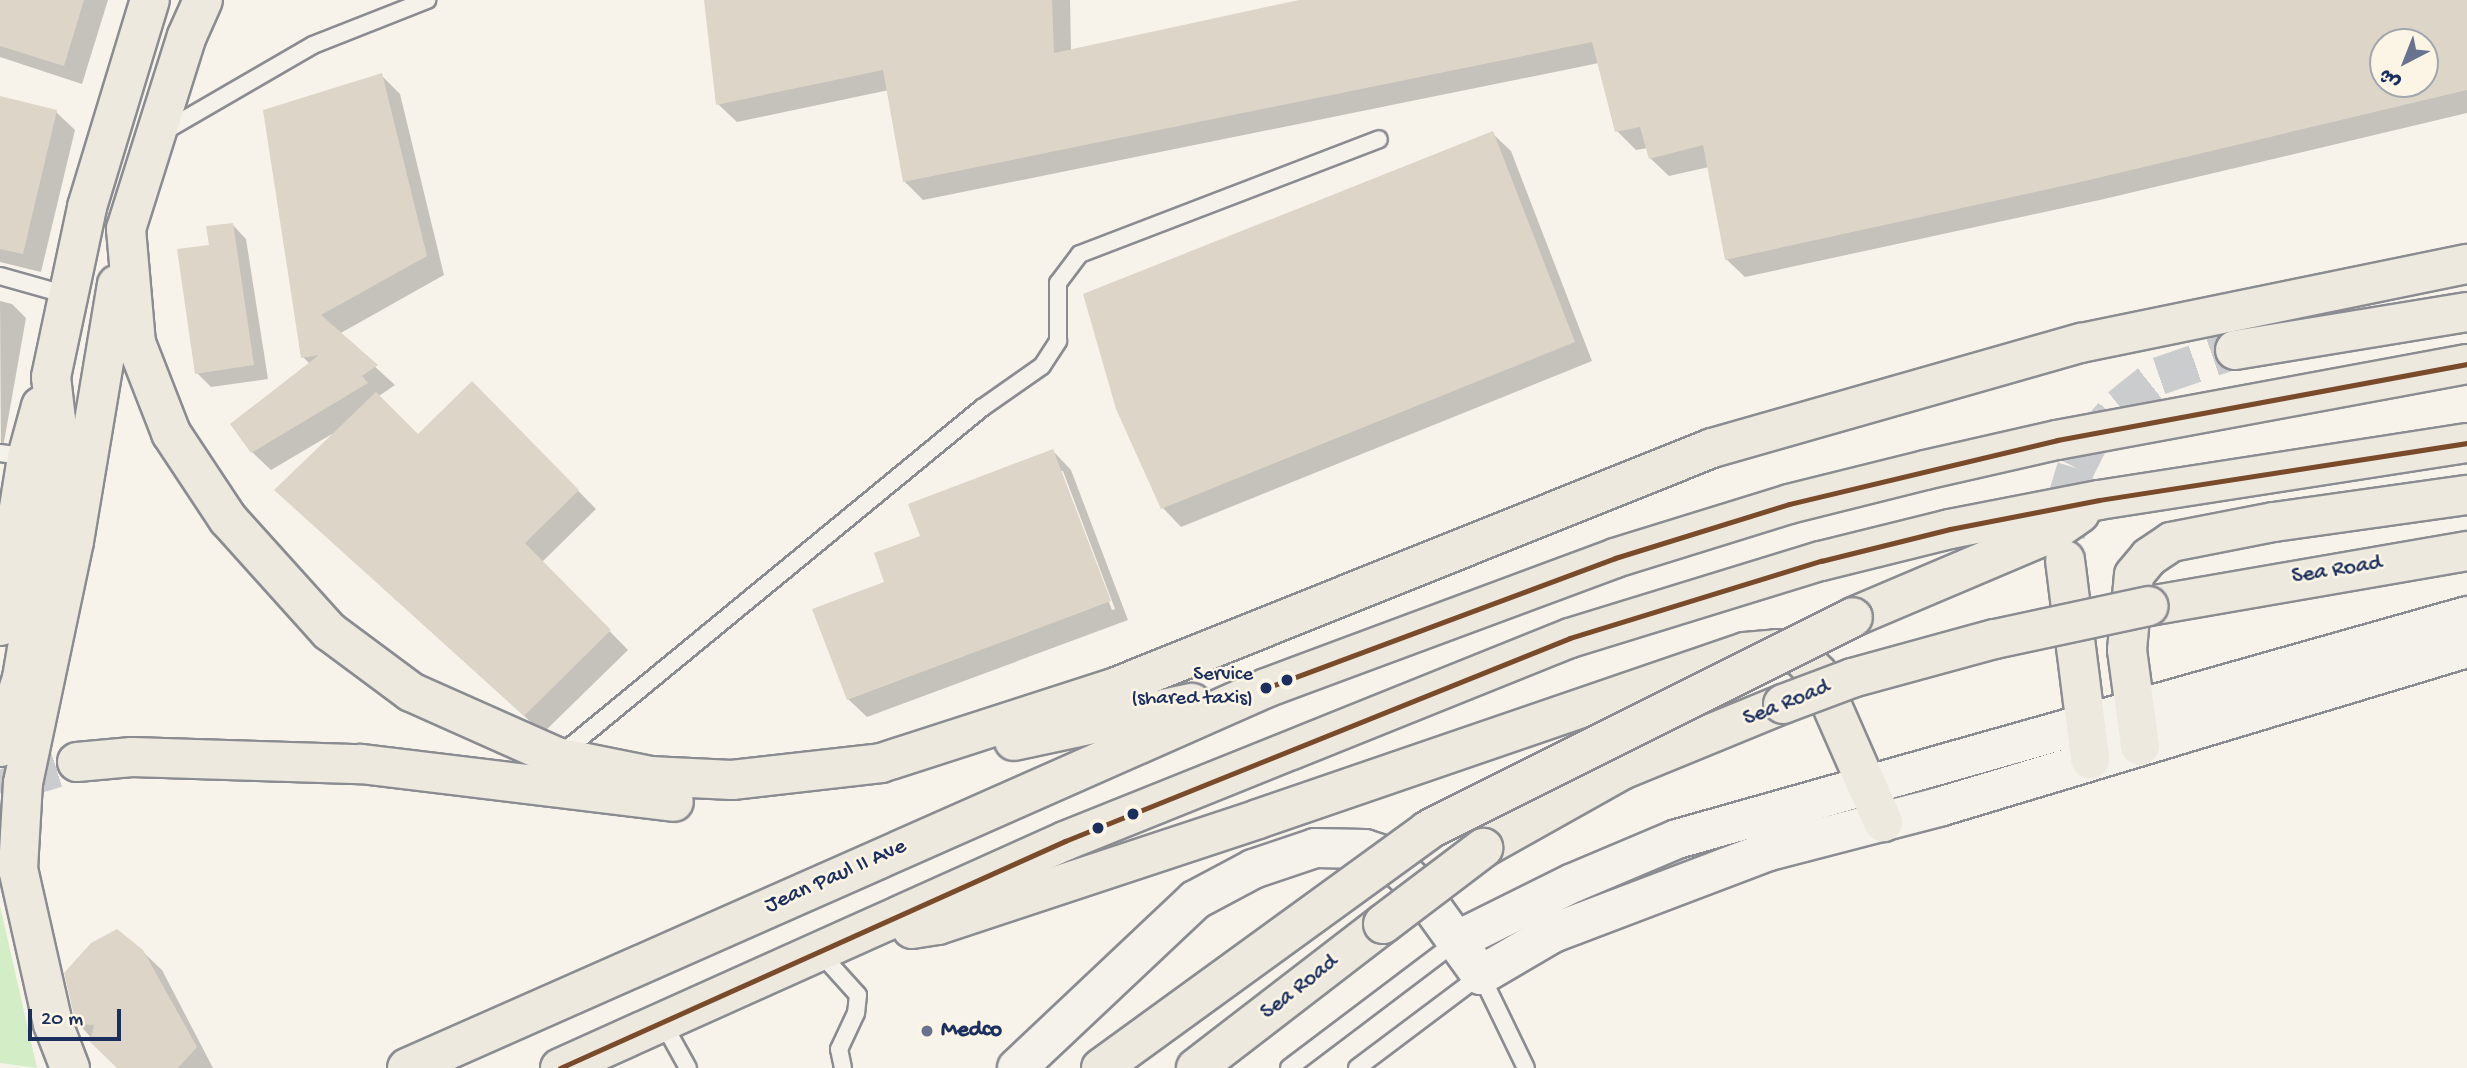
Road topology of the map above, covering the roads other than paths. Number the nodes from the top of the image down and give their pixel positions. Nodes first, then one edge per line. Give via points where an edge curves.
1 (149, 0) edge
2 (203, 0) edge
3 (427, 0) edge
4 (155, 137) junction
5 (1379, 139) dead end
6 (126, 229) junction
7 (2467, 264) edge
8 (0, 276) edge
9 (67, 295) junction
10 (2467, 312) edge
11 (2235, 350) tunnel mouth
12 (2467, 364) edge
13 (51, 377) junction
14 (2467, 443) edge
15 (14, 455) edge
16 (2467, 495) edge
17 (2099, 500) junction
18 (2467, 551) edge
19 (2065, 560) tunnel mouth
20 (2467, 616) edge
21 (0, 626) edge
22 (2467, 648) edge
23 (1266, 688) junction
24 (2084, 723) junction
25 (2137, 728) junction
26 (0, 747) edge
27 (557, 757) junction
28 (2091, 759) junction
29 (77, 762) tunnel mouth
30 (881, 764) junction
31 (23, 783) junction
32 (1866, 783) junction
33 (1883, 822) junction
34 (0, 850) edge
35 (868, 930) junction
36 (1458, 940) junction
37 (821, 954) junction
38 (1481, 975) junction
39 (663, 1023) junction
40 (70, 1068) edge
41 (407, 1068) edge
42 (560, 1068) edge
43 (688, 1068) edge
44 (843, 1068) edge
45 (1017, 1068) edge
46 (1101, 1068) edge
47 (1196, 1068) edge
48 (1289, 1068) edge
49 (1357, 1068) edge
50 (1526, 1068) edge

1 - 9 highway via 87,206
2 - 4 highway
3 - 4 lane via 313,45
4 - 6 highway
5 - 27 lane via 1080,254 1058,283 1058,341 1042,366 982,408
6 - 27 highway via 136,343 171,433 228,520 329,631 411,692
6 - 31 highway via 74,541
7 - 30 highway via 2081,343 1712,448 1116,687
8 - 9 lane
9 - 13 highway
10 - 11 highway
12 - 23 highway via 2057,440 1789,504 1615,558
13 - 15 highway
13 - 26 highway via 54,462 45,542 22,678
14 - 17 highway
15 - 21 highway via 18,538
16 - 25 highway via 2274,522 2171,542 2149,557 2134,575 2127,650
17 - 35 highway via 1821,561 1570,638 1225,773
17 - 46 highway, bridge via 2053,532 1853,617 1428,830
18 - 47 highway, Sea Road, bridge via 2281,580 1995,639 1852,678 1783,704 1622,771 1483,848
19 - 24 highway
20 - 25 street
22 - 25 street
23 - 30 highway via 1066,732
23 - 41 highway, Jean Paul II Ave
24 - 25 street
24 - 28 highway
24 - 32 street
25 - 28 street
27 - 30 highway via 650,776 732,780
28 - 33 street
29 - 30 highway via 132,757 362,764 657,803 737,800
31 - 34 highway
31 - 40 highway via 18,869 53,1024
32 - 33 highway
32 - 35 highway via 1818,674 1800,656 1777,649 1745,652 939,925
32 - 36 street via 1677,839
33 - 38 street via 1769,851 1680,881 1553,933
35 - 37 highway
36 - 38 street
36 - 45 street via 1416,885 1386,856 1365,849 1315,848 1253,869 1195,900
36 - 48 lane
37 - 39 highway
37 - 44 lane via 858,995 856,1013 839,1049
38 - 49 lane
38 - 50 lane
39 - 42 highway
39 - 43 lane

